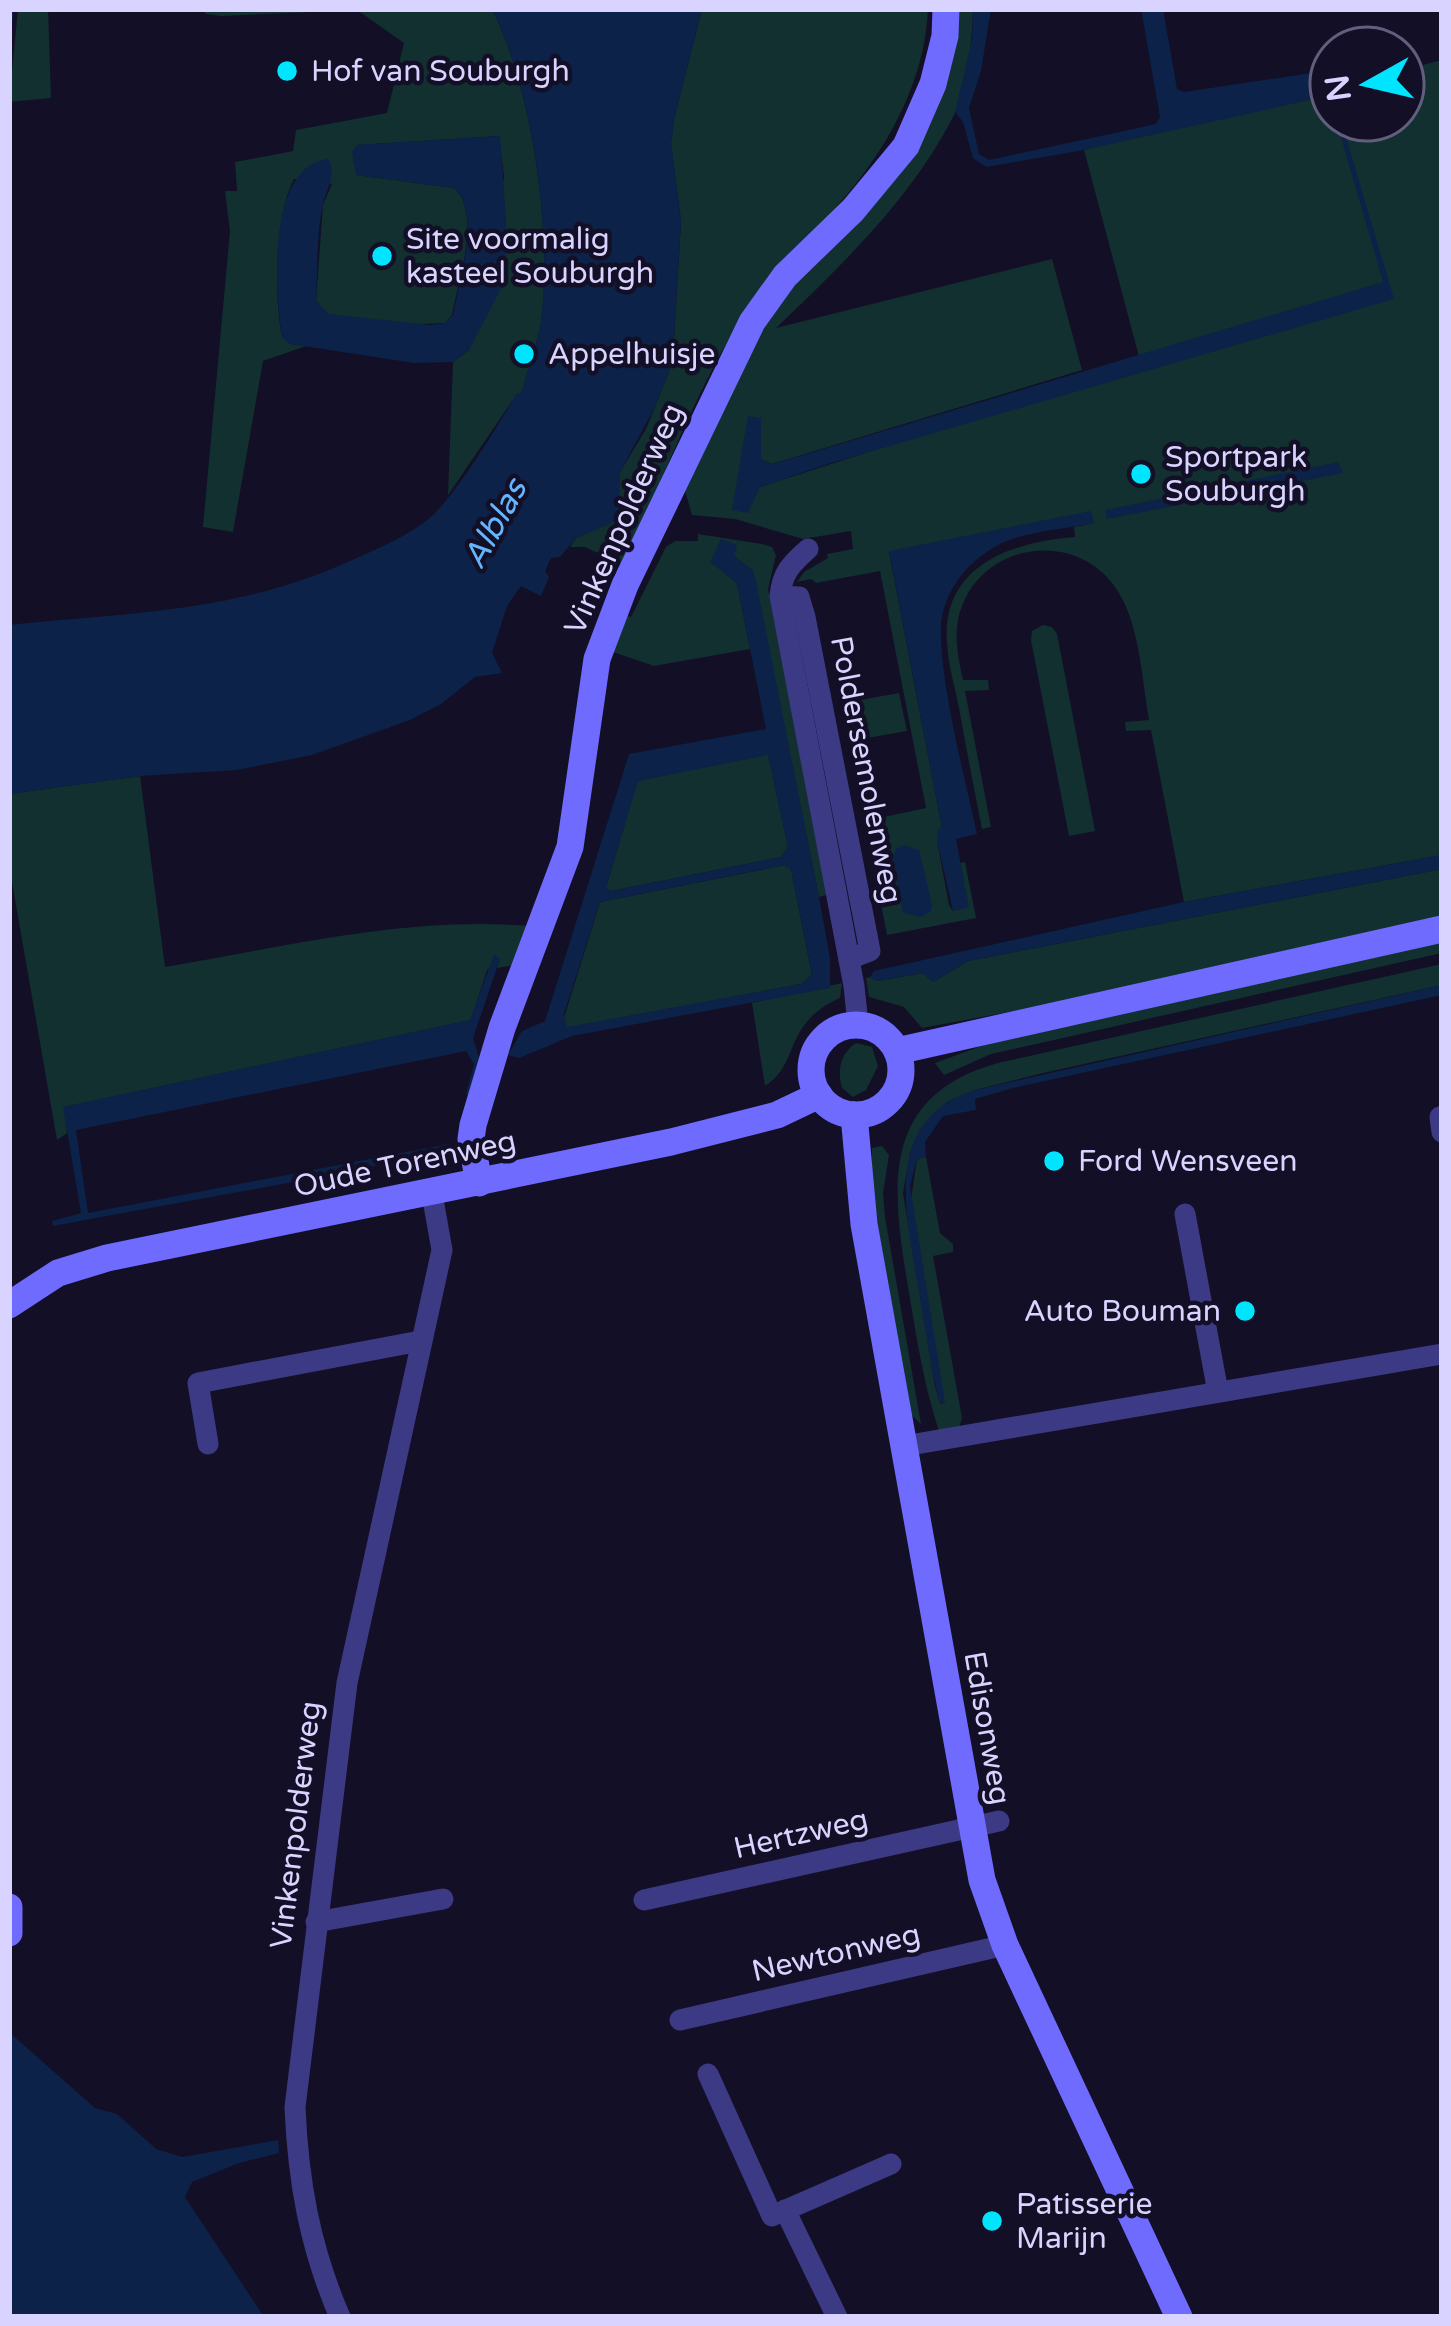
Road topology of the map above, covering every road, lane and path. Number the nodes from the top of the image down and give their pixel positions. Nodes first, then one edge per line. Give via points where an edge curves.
1 (946, 9) edge
2 (808, 549) dead end
3 (1442, 929) edge
4 (858, 1024) junction
5 (897, 1052) junction
6 (819, 1095) junction
7 (854, 1115) junction
8 (479, 1183) junction
9 (432, 1193) junction
10 (1185, 1214) dead end
11 (9, 1305) edge
12 (420, 1341) junction
13 (1442, 1354) edge
14 (1218, 1392) junction
15 (208, 1444) dead end
16 (904, 1446) junction
17 (985, 1824) junction
18 (443, 1899) dead end
19 (644, 1900) dead end
20 (9, 1907) edge
21 (330, 1919) junction
22 (9, 1933) edge
23 (1005, 1945) junction
24 (680, 2020) dead end
25 (708, 2074) dead end
26 (891, 2164) dead end
27 (785, 2210) junction
28 (340, 2317) edge
29 (837, 2317) edge
30 (1179, 2317) edge

1 - 8 street, Vinkenpolderweg via 933,84 906,146 752,322 625,585 597,659 570,847 473,1125
2 - 4 street, Poldersemolenweg via 788,567 780,596 799,597 806,617 870,951 849,959
3 - 5 street
4 - 5 street via 881,1032
4 - 6 street via 832,1031 814,1052
5 - 7 street via 901,1074 893,1095
6 - 7 street
6 - 8 street, Oude Torenweg via 731,1128
7 - 16 street, Edisonweg via 857,1177
8 - 9 street, Oude Torenweg
9 - 11 street, Oude Torenweg via 83,1264
9 - 12 street, Vinkenpolderweg via 442,1250
10 - 14 street
12 - 15 street via 198,1383
12 - 21 street, Vinkenpolderweg via 347,1683
13 - 14 street
14 - 16 street
16 - 17 street, Edisonweg
17 - 19 street, Hertzweg
17 - 23 street, Edisonweg via 982,1880
18 - 21 street
20 - 22 street
21 - 28 street, Vinkenpolderweg via 295,2107 309,2234
23 - 24 street, Newtonweg
23 - 30 street, Edisonweg
25 - 27 street via 772,2216
26 - 27 street
27 - 29 street

